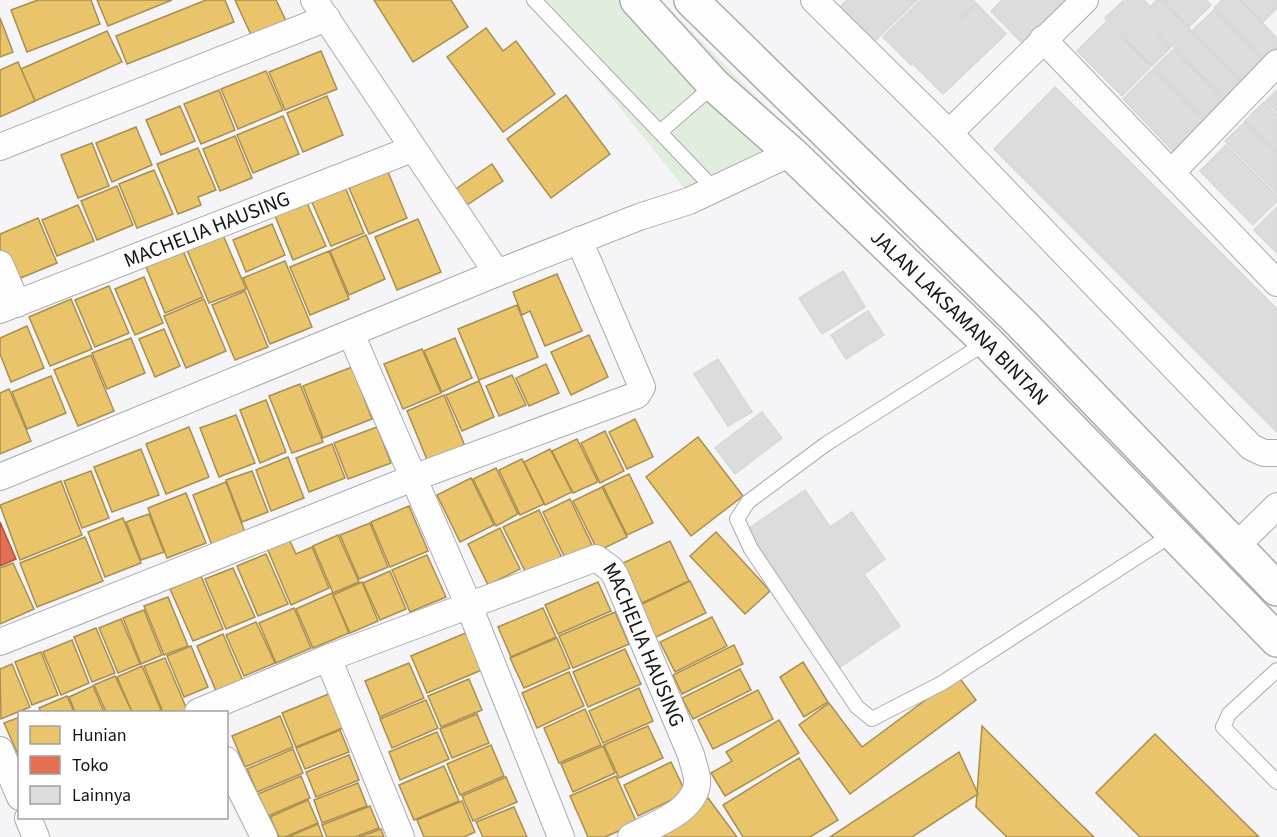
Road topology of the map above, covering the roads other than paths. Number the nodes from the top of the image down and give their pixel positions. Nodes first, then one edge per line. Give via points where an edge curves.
1 (534, 0) edge
2 (637, 0) edge
3 (691, 0) edge
4 (814, 0) edge
5 (1085, 0) edge
6 (320, 9) edge
7 (1043, 39) junction
8 (1277, 63) edge
9 (714, 85) junction
10 (660, 132) junction
11 (949, 133) junction
12 (0, 147) edge
13 (412, 148) junction
14 (791, 153) junction
15 (1172, 172) junction
16 (713, 188) junction
17 (579, 240) junction
18 (0, 264) edge
19 (497, 273) junction
20 (1277, 283) edge
21 (8, 307) edge
22 (351, 334) junction
23 (987, 342) junction
24 (1277, 453) edge
25 (0, 477) edge
26 (413, 478) junction
27 (1277, 506) edge
28 (1175, 533) junction
29 (1235, 548) junction
30 (1277, 590) edge
31 (470, 606) junction
32 (1277, 640) edge
33 (0, 642) edge
34 (328, 657) junction
35 (1277, 670) edge
36 (203, 711) edge
37 (0, 750) edge
38 (228, 764) edge
39 (1277, 782) edge
40 (14, 796) edge
41 (28, 819) edge
42 (36, 837) edge
43 (264, 837) edge
44 (401, 837) edge
45 (561, 837) edge
46 (631, 837) edge

1 - 10 lane
2 - 9 main road, JALAN LAKSAMANA BINTAN
3 - 29 main road, JALAN LAKSAMANA BINTAN via 1022,324
4 - 11 street
5 - 7 street
6 - 12 street
6 - 13 street
7 - 11 street
7 - 15 street
8 - 15 street
9 - 10 lane
9 - 14 main road, JALAN LAKSAMANA BINTAN
10 - 16 lane
11 - 24 street via 1251,447
13 - 19 street
13 - 21 street, MACHELIA HAUSING
14 - 16 street
14 - 23 main road, JALAN LAKSAMANA BINTAN
15 - 20 street
16 - 17 street via 689,201
17 - 19 street
17 - 26 street via 641,391
18 - 21 street
19 - 22 street
22 - 25 street
22 - 26 street
23 - 28 main road, JALAN LAKSAMANA BINTAN
23 - 28 lane via 826,444 748,502 737,519 751,549 857,707 872,718 942,683
26 - 31 street
26 - 33 street
27 - 29 street
28 - 32 main road, JALAN LAKSAMANA BINTAN
29 - 30 main road, JALAN LAKSAMANA BINTAN
31 - 34 street, MACHELIA HAUSING
31 - 45 street
31 - 46 street, MACHELIA HAUSING via 596,558 610,568 691,755 697,780 693,797 684,807
34 - 36 street, MACHELIA HAUSING
34 - 44 street
35 - 39 lane via 1229,714 1223,727
37 - 40 street
38 - 43 street
41 - 42 street

